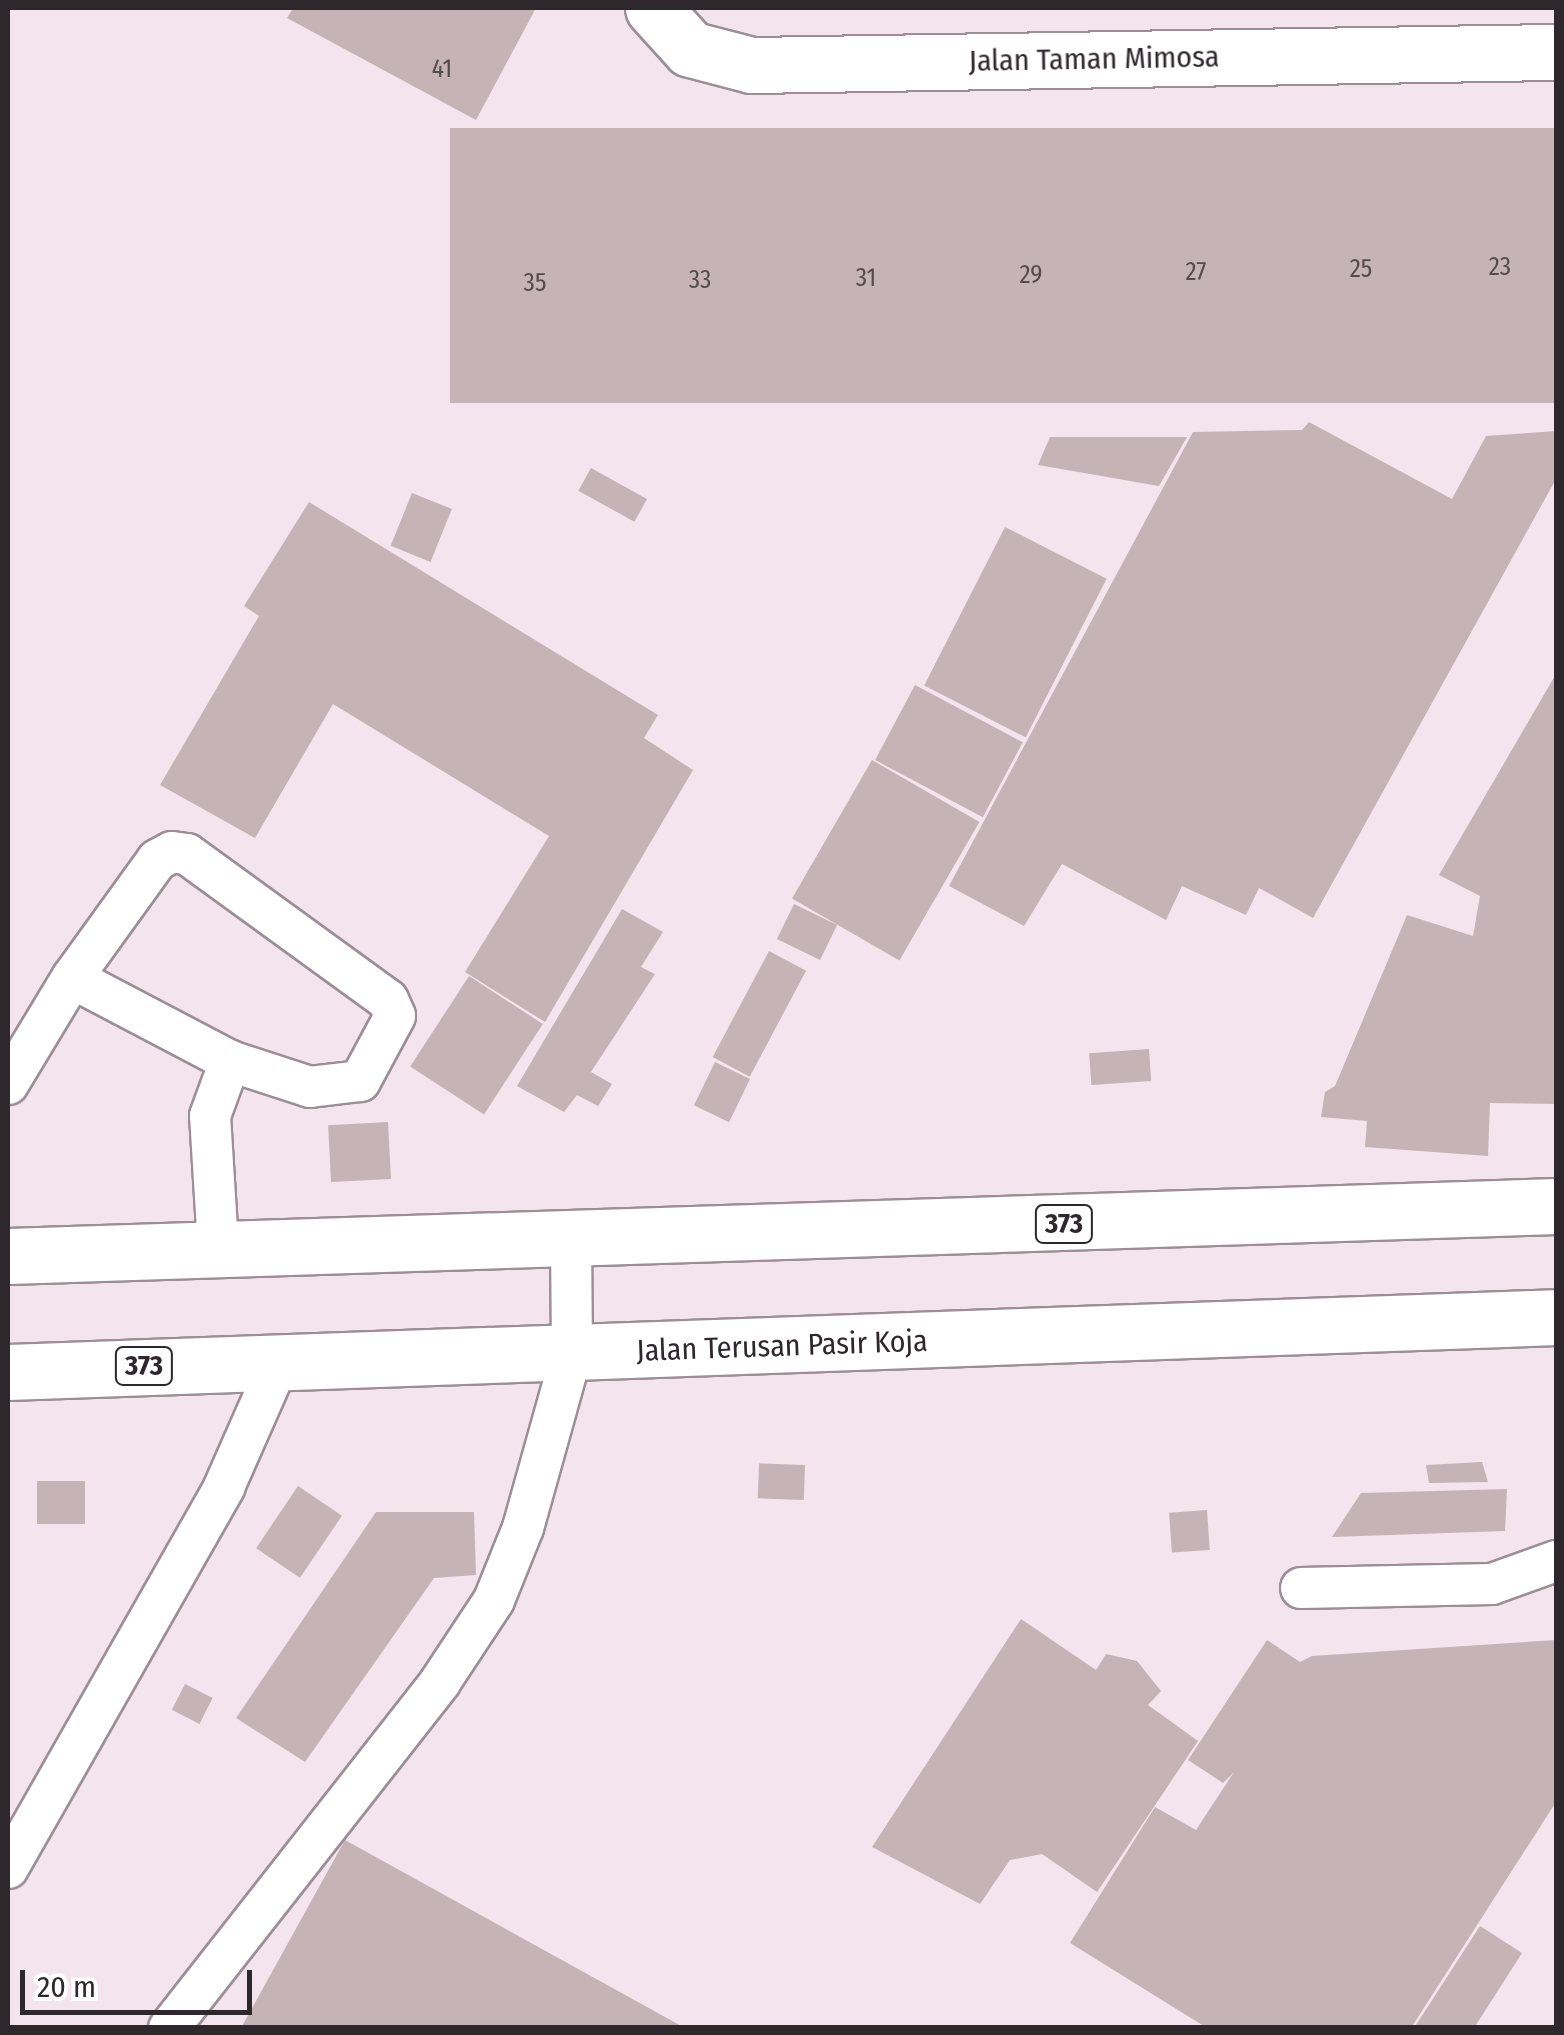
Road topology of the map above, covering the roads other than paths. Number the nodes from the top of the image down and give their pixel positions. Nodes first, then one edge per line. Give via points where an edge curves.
1 (653, 8) edge
2 (1556, 52) edge
3 (72, 978) junction
4 (230, 1061) junction
5 (8, 1084) edge
6 (1556, 1206) edge
7 (571, 1242) junction
8 (218, 1246) junction
9 (8, 1256) edge
10 (1556, 1317) edge
11 (572, 1353) junction
12 (280, 1360) junction
13 (8, 1372) edge
14 (1556, 1561) edge
15 (1302, 1588) dead end
16 (8, 1868) edge
17 (168, 2028) edge

1 - 2 main road, Jalan Taman Mimosa via 690,50 752,65
3 - 4 lane
3 - 4 lane via 157,860 172,852 187,854 388,1000 394,1016 392,1031 360,1081 310,1087
3 - 5 lane
4 - 8 lane via 210,1116
6 - 7 main road, 373
7 - 8 main road, 373
7 - 11 lane
8 - 9 main road, 373
10 - 11 main road, Jalan Terusan Pasir Koja / 373
11 - 12 main road, Jalan Terusan Pasir Koja / 373
11 - 17 lane via 523,1528 494,1600 440,1682
12 - 13 main road, Jalan Terusan Pasir Koja / 373
12 - 16 lane via 224,1487
14 - 15 lane via 1492,1584

